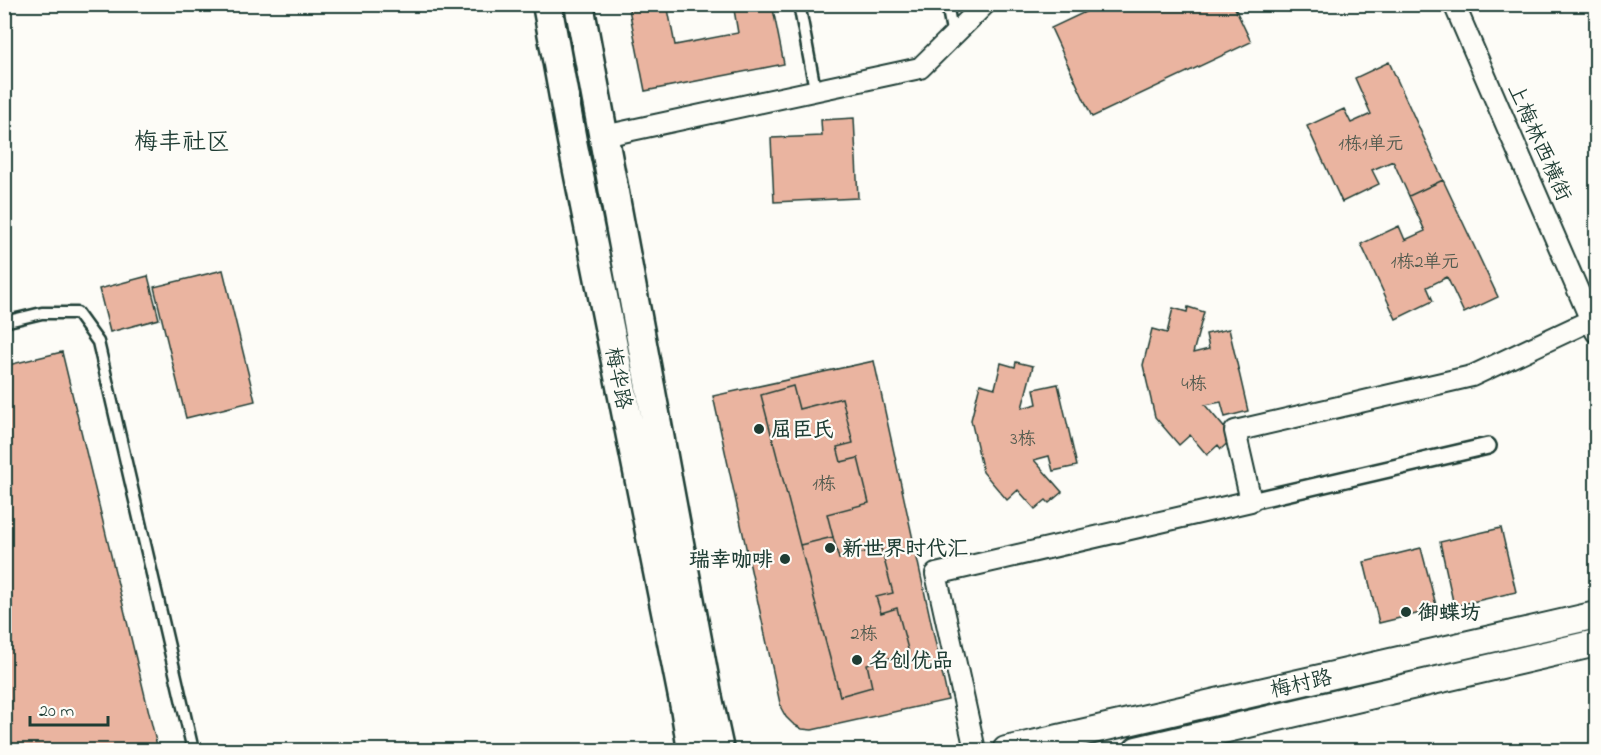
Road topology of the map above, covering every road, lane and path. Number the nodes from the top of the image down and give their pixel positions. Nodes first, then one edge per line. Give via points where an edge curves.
1 (547, 4) edge
2 (579, 4) edge
3 (799, 4) edge
4 (947, 4) edge
5 (985, 4) edge
6 (1454, 4) edge
7 (953, 36) junction
8 (815, 89) junction
9 (604, 136) junction
10 (4, 322) edge
11 (1594, 326) edge
12 (1488, 446) dead end
13 (1251, 501) junction
14 (1596, 615) edge
15 (1596, 643) edge
16 (193, 750) edge
17 (692, 750) edge
18 (719, 750) edge
19 (975, 750) edge
20 (1006, 750) edge
21 (1137, 750) edge

1 - 17 main road, 梅华路
2 - 9 main road, 梅华路
3 - 8 lane
4 - 7 lane
5 - 7 street
6 - 11 street, 上梅林西横街
7 - 8 street via 920,68
8 - 9 street
9 - 18 main road, 梅华路
10 - 16 lane via 42,313 77,313 98,342
11 - 13 street via 1472,376 1235,431
12 - 13 street
13 - 19 street via 936,574
14 - 20 street, 梅村路
15 - 21 street, 梅村路

